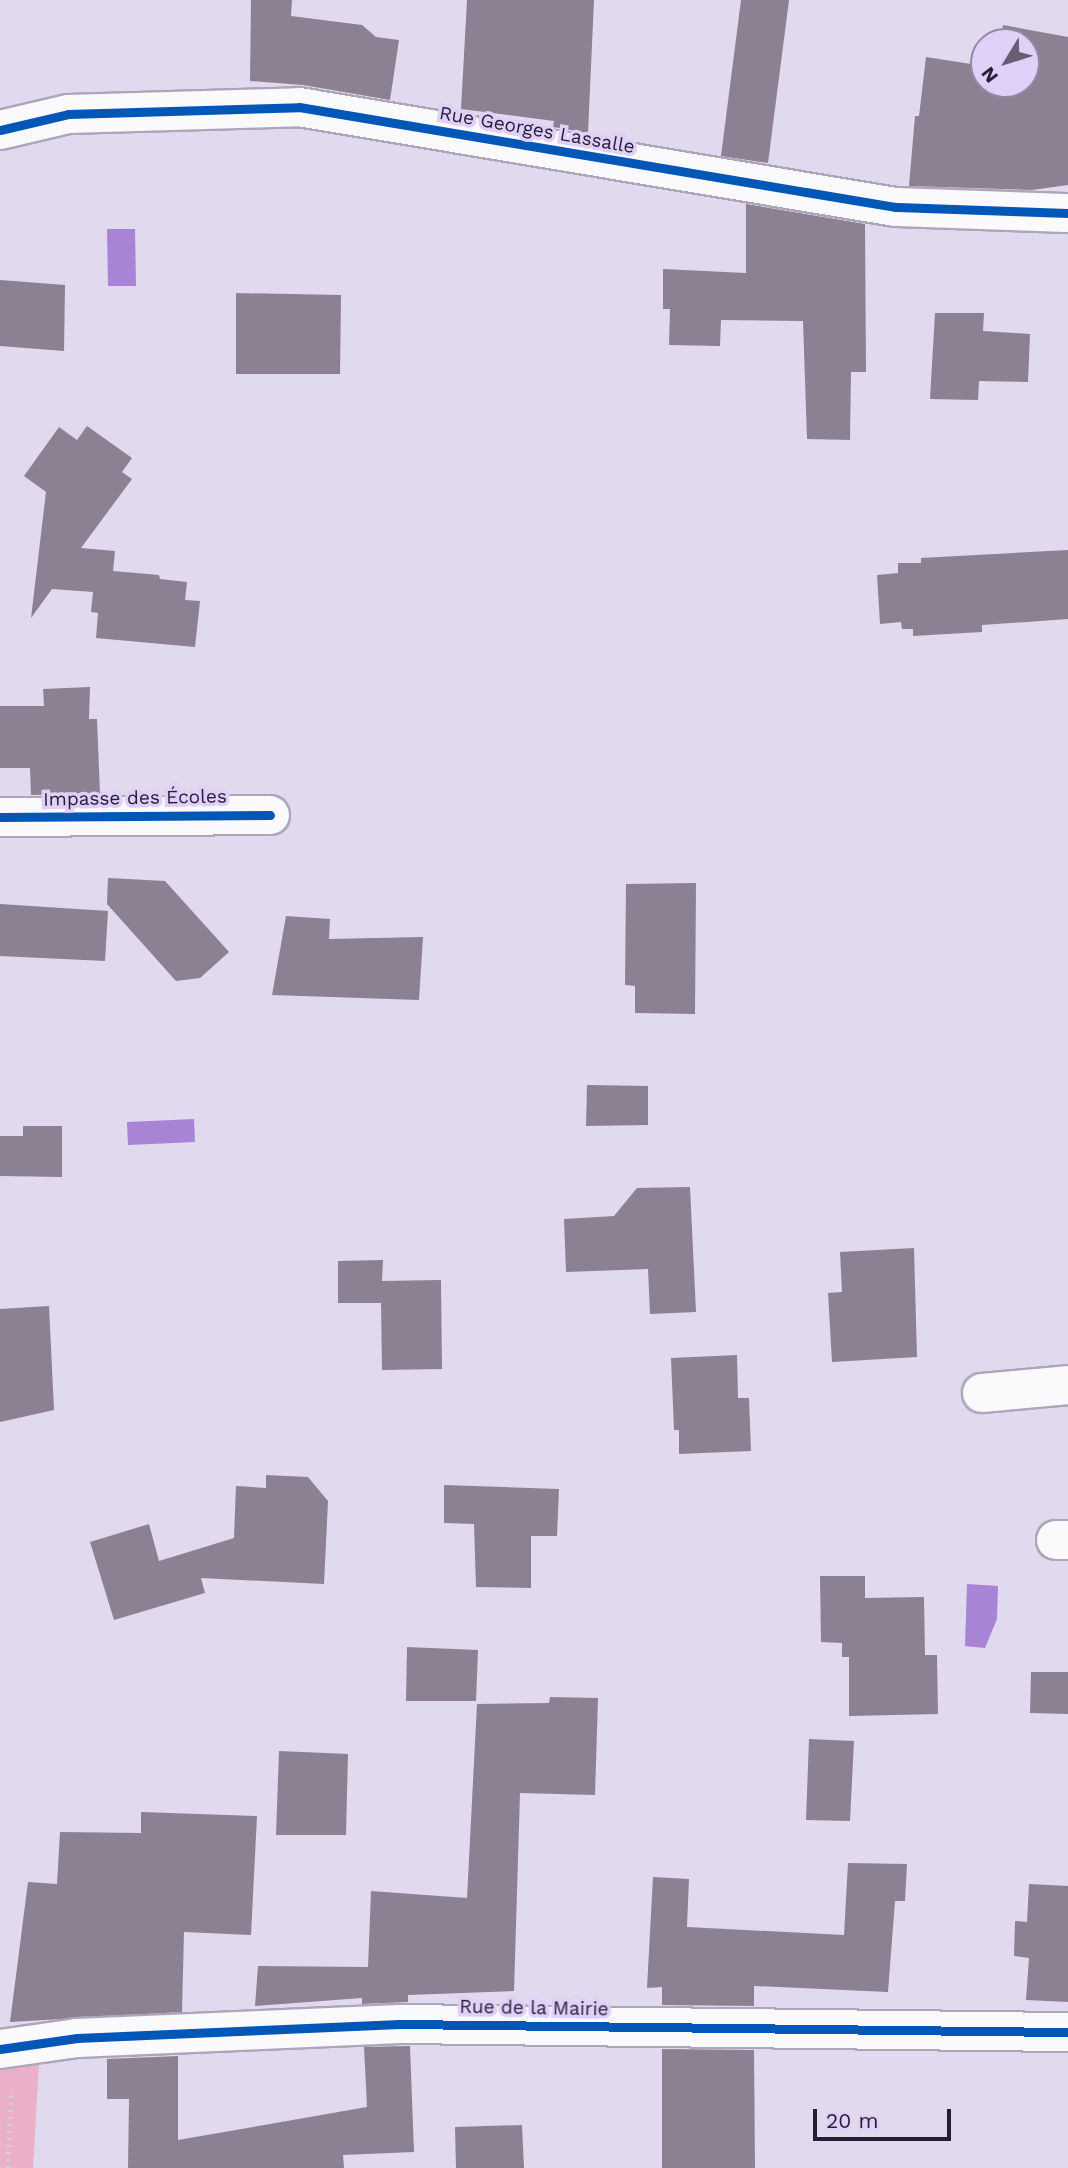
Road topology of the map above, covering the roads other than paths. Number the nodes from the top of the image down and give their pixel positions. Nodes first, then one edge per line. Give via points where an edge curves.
1 (0, 130) edge
2 (1068, 213) edge
3 (270, 815) dead end
4 (0, 817) edge
5 (1068, 1385) edge
6 (982, 1393) dead end
7 (1068, 2032) edge
8 (6, 2048) edge

1 - 2 street, Rue Georges Lassalle via 68,114 299,107 895,207
3 - 4 street, Impasse des Écoles
5 - 6 street
7 - 8 street, Rue de la Mairie via 400,2024 77,2038

